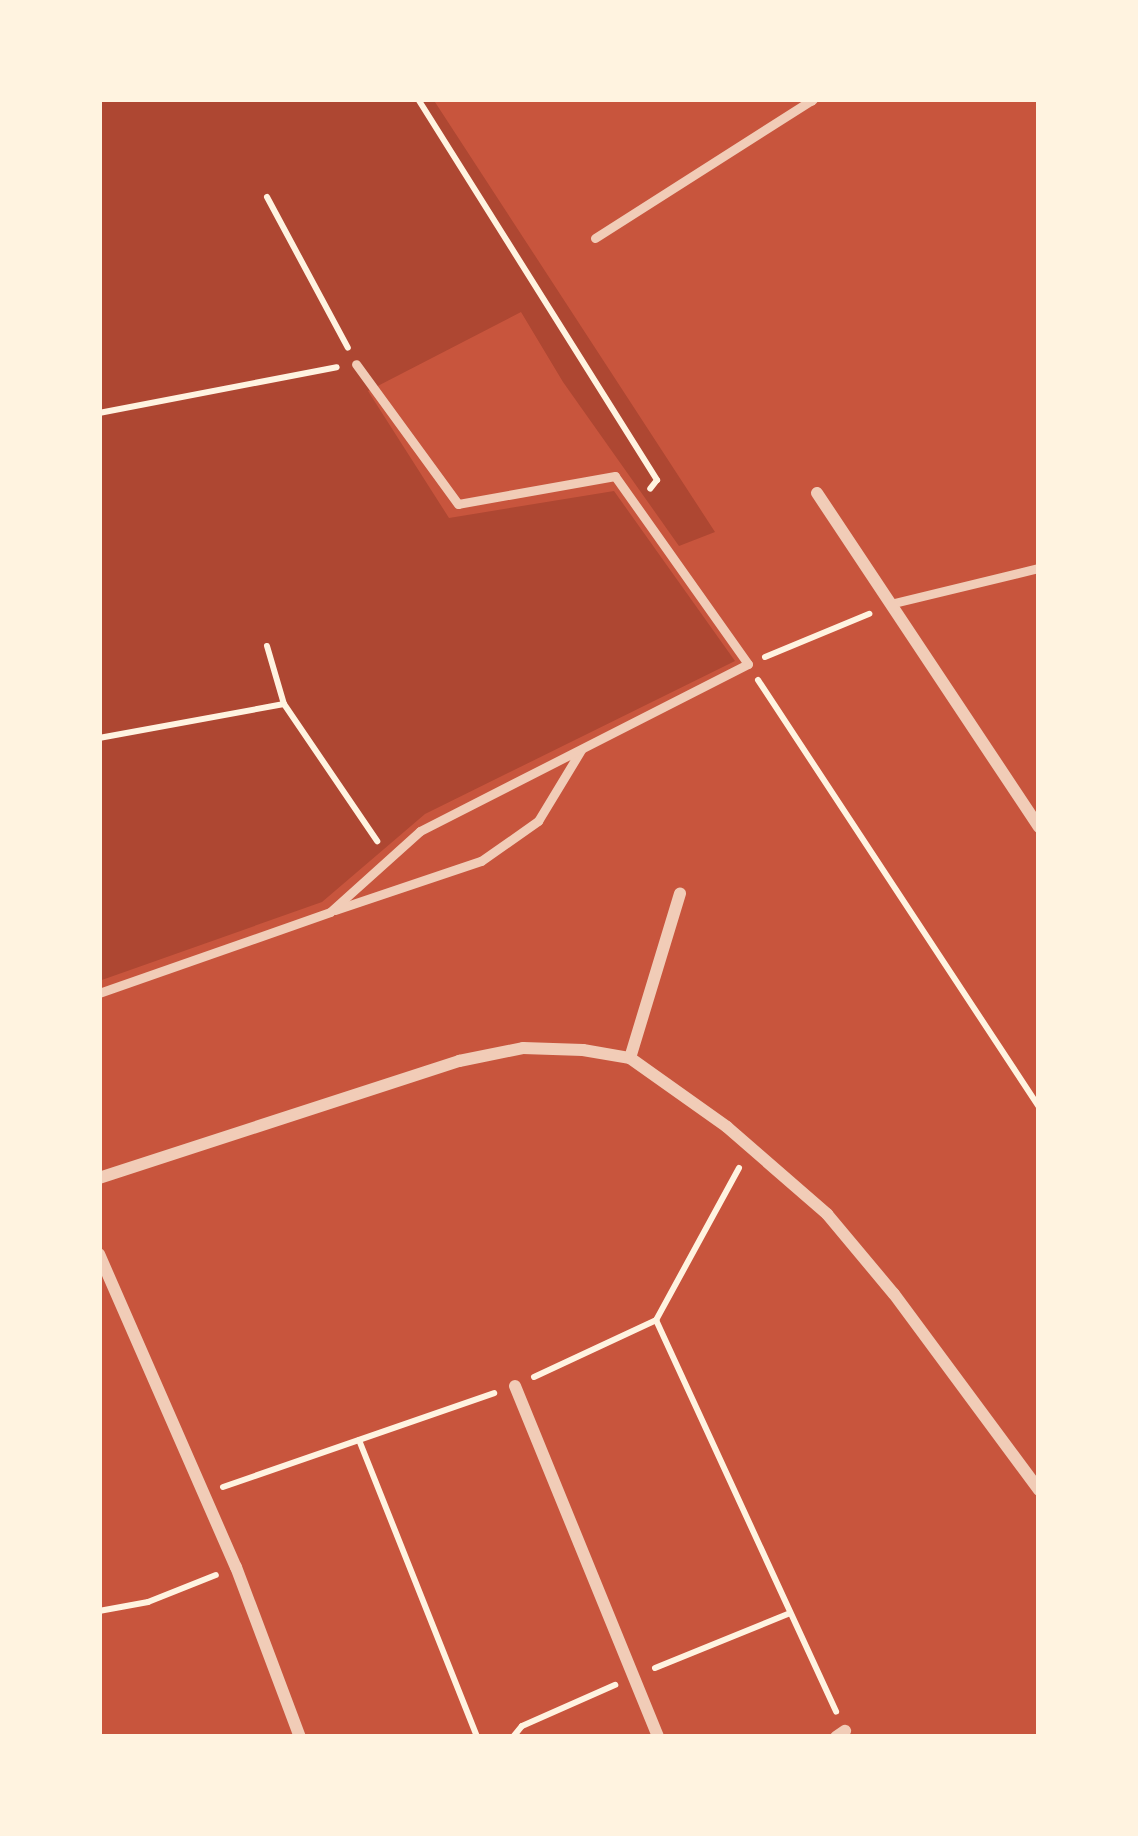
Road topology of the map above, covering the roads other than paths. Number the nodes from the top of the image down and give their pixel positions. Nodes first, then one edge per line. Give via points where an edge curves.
1 (812, 99) edge
2 (595, 238) dead end
3 (356, 364) road end
4 (818, 493) dead end
5 (1039, 568) edge
6 (894, 603) junction
7 (582, 749) junction
8 (1039, 827) edge
9 (680, 893) dead end
10 (330, 912) junction
11 (99, 993) edge
12 (630, 1058) junction
13 (99, 1178) edge
14 (99, 1254) edge
15 (515, 1386) road end
16 (1039, 1490) edge
17 (300, 1737) edge
18 (658, 1737) edge

1 - 2 lane
3 - 7 lane via 458,504 615,476 748,664
4 - 6 street
5 - 6 lane
6 - 8 street
7 - 10 lane via 420,831
7 - 10 lane via 538,821 481,861
9 - 12 street
10 - 11 lane
12 - 13 street via 524,1048 459,1061
12 - 16 street via 827,1214
14 - 17 street
15 - 18 street

